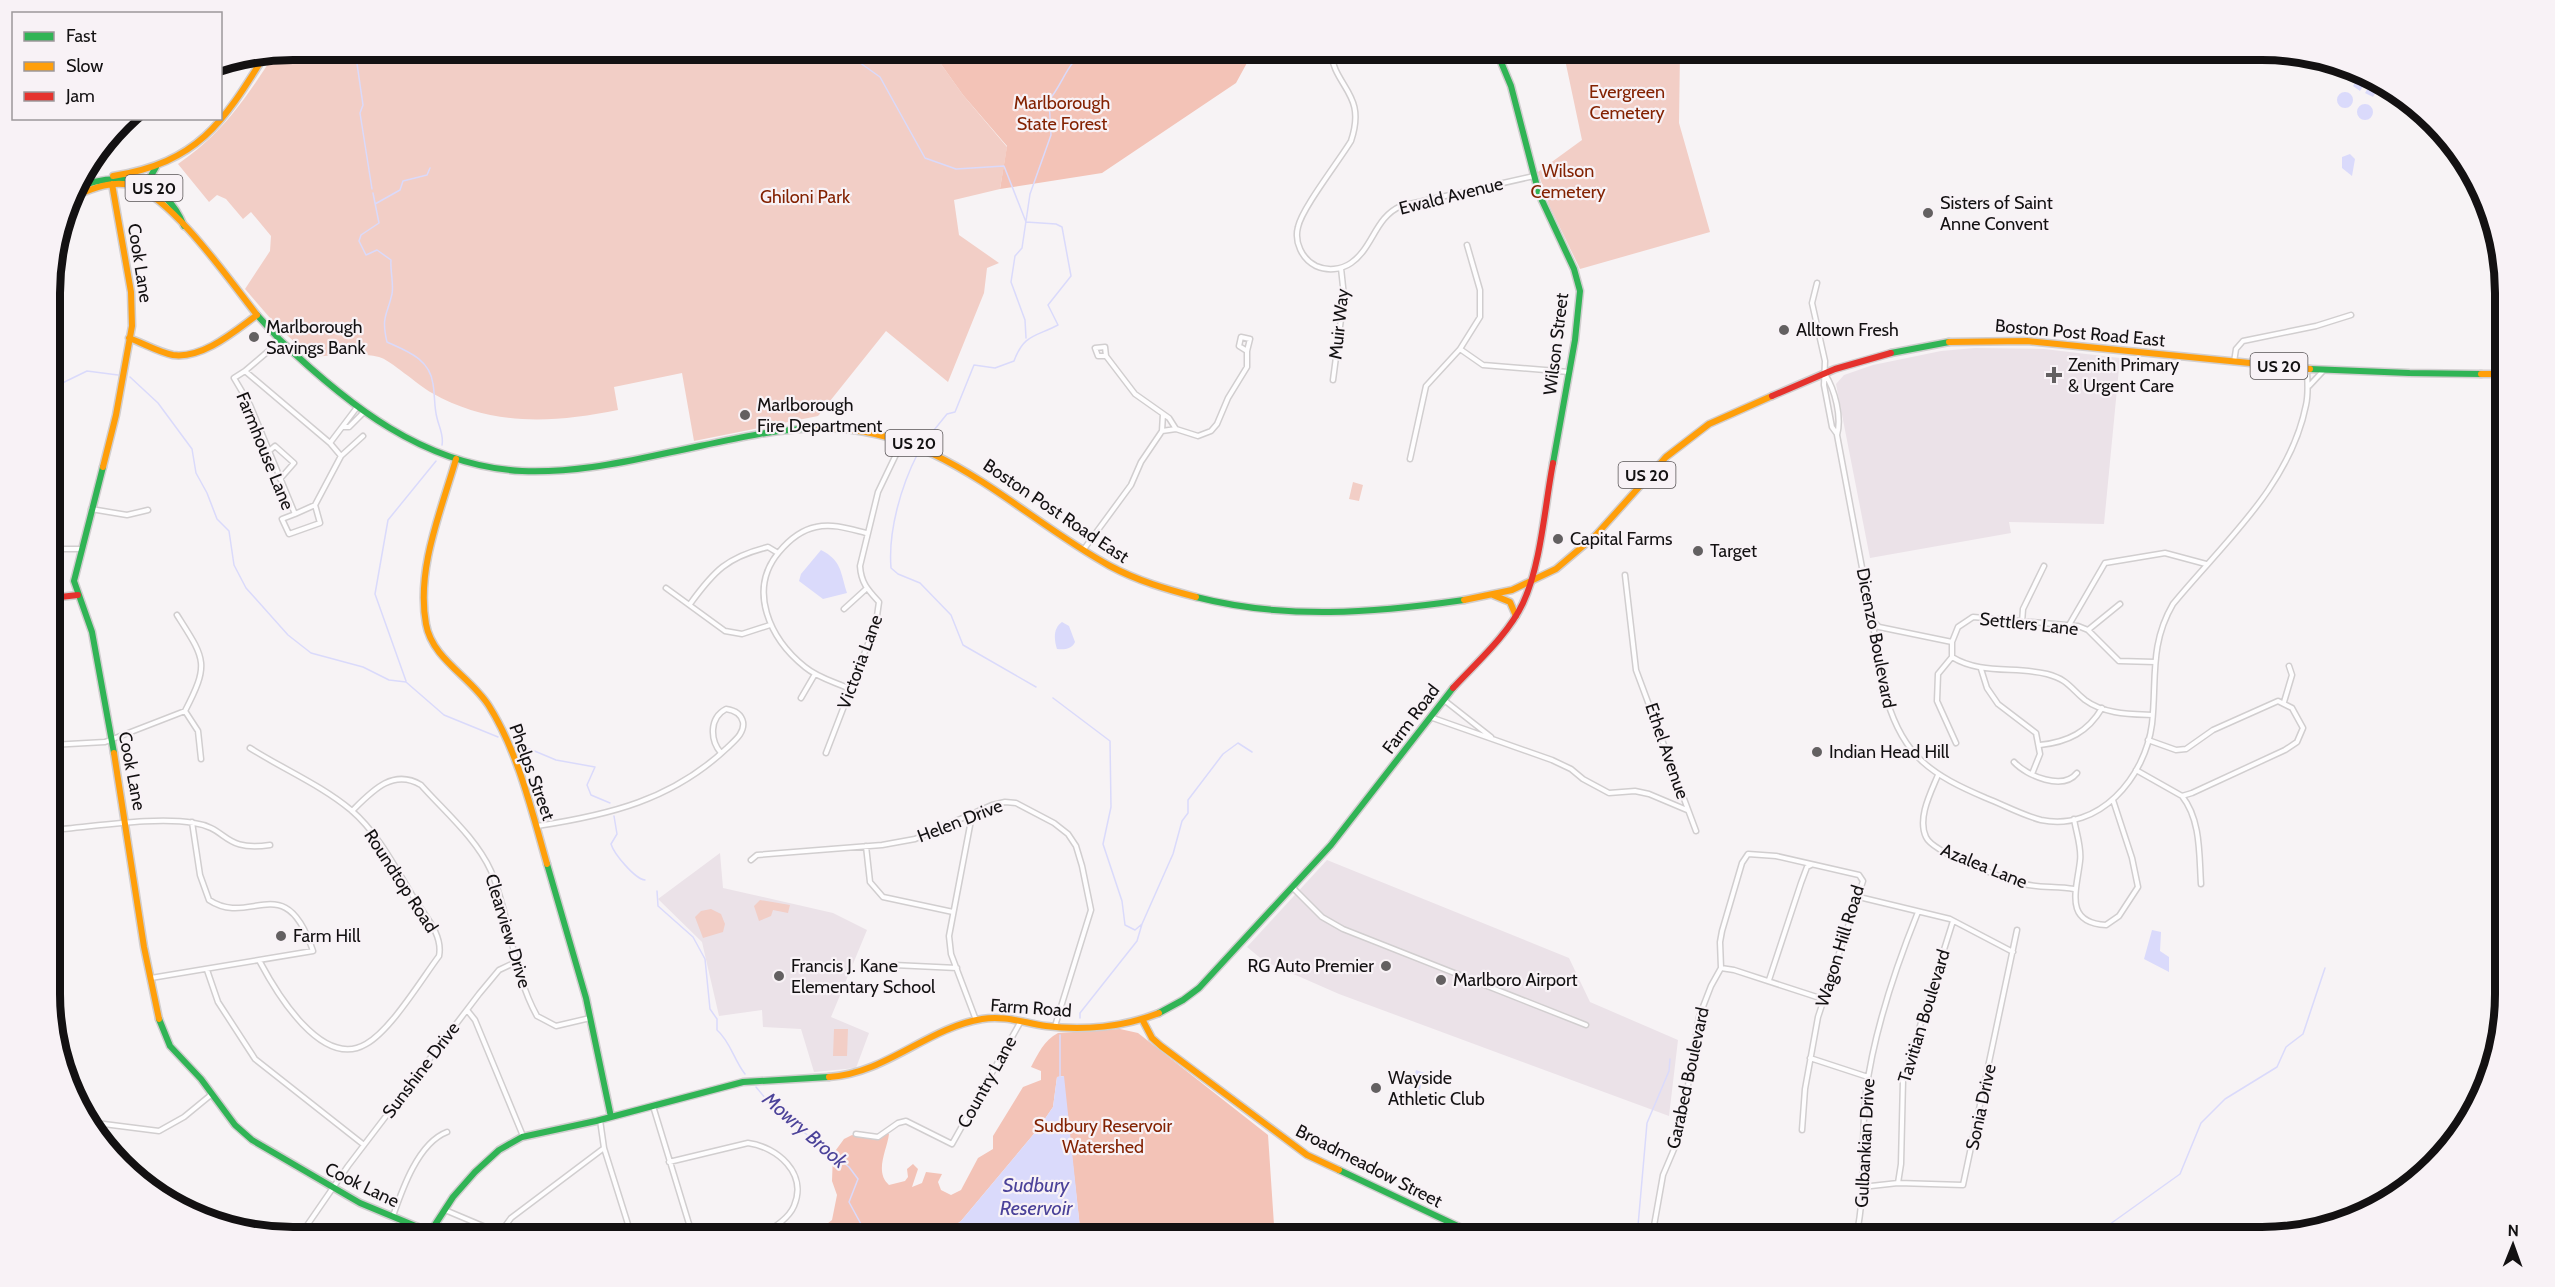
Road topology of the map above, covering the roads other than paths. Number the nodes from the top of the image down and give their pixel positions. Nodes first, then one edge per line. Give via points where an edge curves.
1 (1333, 60) edge
2 (1500, 60) edge
3 (260, 62) edge
4 (222, 116) edge
5 (219, 120) edge
6 (156, 167) junction
7 (146, 170) junction
8 (1534, 176) junction
9 (107, 177) junction
10 (87, 184) edge
11 (112, 184) junction
12 (141, 185) junction
13 (83, 191) edge
14 (1467, 245) dead end
15 (1341, 268) junction
16 (1817, 283) dead end
17 (257, 315) junction
18 (2351, 315) dead end
19 (129, 338) junction
20 (280, 340) junction
21 (1460, 349) junction
22 (1247, 351) dead end
23 (1106, 356) dead end
24 (2234, 362) junction
25 (2307, 368) junction
26 (2325, 369) junction
27 (245, 372) junction
28 (1569, 372) junction
29 (1825, 373) junction
30 (2495, 374) edge
31 (1333, 380) dead end
32 (2309, 386) junction
33 (358, 406) junction
34 (364, 411) junction
35 (1163, 414) junction
36 (344, 428) junction
37 (1176, 429) junction
38 (1162, 431) junction
39 (1837, 435) junction
40 (363, 436) dead end
41 (903, 440) junction
42 (330, 443) junction
43 (269, 451) junction
44 (341, 456) junction
45 (456, 459) junction
46 (1410, 459) dead end
47 (280, 479) junction
48 (315, 505) junction
49 (91, 509) junction
50 (148, 510) dead end
51 (295, 514) junction
52 (866, 532) junction
53 (60, 549) edge
54 (81, 549) junction
55 (1083, 550) junction
56 (778, 553) junction
57 (2207, 565) junction
58 (2044, 566) dead end
59 (1625, 575) dead end
60 (1531, 583) junction
61 (666, 588) dead end
62 (866, 589) junction
63 (78, 595) junction
64 (1493, 596) junction
65 (60, 597) edge
66 (690, 604) junction
67 (2120, 604) dead end
68 (844, 609) dead end
69 (177, 615) dead end
70 (1516, 616) junction
71 (1872, 620) junction
72 (2022, 623) junction
73 (770, 625) junction
74 (2069, 625) junction
75 (2088, 630) junction
76 (1952, 642) junction
77 (1952, 657) junction
78 (2155, 662) junction
79 (2289, 666) dead end
80 (1981, 669) junction
81 (815, 674) junction
82 (850, 688) junction
83 (801, 698) dead end
84 (1444, 700) junction
85 (2284, 702) junction
86 (2102, 708) junction
87 (185, 711) junction
88 (2152, 715) junction
89 (1430, 717) junction
90 (111, 738) junction
91 (1494, 740) junction
92 (2148, 740) junction
93 (1956, 743) dead end
94 (60, 744) edge
95 (2040, 745) junction
96 (250, 748) dead end
97 (721, 753) junction
98 (826, 753) dead end
99 (201, 759) dead end
100 (2014, 762) dead end
101 (2136, 770) junction
102 (2077, 773) dead end
103 (2032, 774) junction
104 (1938, 775) junction
105 (2182, 795) junction
106 (2114, 800) junction
107 (1687, 810) junction
108 (352, 811) junction
109 (972, 815) junction
110 (2074, 819) junction
111 (192, 822) junction
112 (127, 823) junction
113 (536, 826) junction
114 (60, 829) edge
115 (1696, 831) dead end
116 (270, 845) dead end
117 (866, 846) junction
118 (1748, 854) joint
119 (751, 860) dead end
120 (1812, 865) junction
121 (2201, 884) dead end
122 (1293, 888) junction
123 (2074, 890) junction
124 (1859, 897) junction
125 (953, 912) junction
126 (1918, 912) junction
127 (1953, 921) junction
128 (2018, 930) dead end
129 (2013, 952) junction
130 (260, 962) junction
131 (516, 962) junction
132 (883, 968) dead end
133 (957, 968) junction
134 (1721, 968) junction
135 (207, 970) junction
136 (150, 978) junction
137 (1769, 980) junction
138 (1823, 999) junction
139 (467, 1010) junction
140 (590, 1018) junction
141 (1142, 1019) junction
142 (976, 1020) junction
143 (1021, 1021) junction
144 (1586, 1024) dead end
145 (1054, 1026) junction
146 (1810, 1058) junction
147 (1868, 1077) junction
148 (212, 1094) junction
149 (653, 1106) junction
150 (611, 1117) junction
151 (600, 1120) junction
152 (102, 1124) edge
153 (1802, 1130) dead end
154 (447, 1132) dead end
155 (856, 1134) dead end
156 (523, 1136) junction
157 (364, 1145) junction
158 (604, 1148) junction
159 (669, 1162) junction
160 (1898, 1183) junction
161 (332, 1187) junction
162 (1863, 1187) junction
163 (445, 1210) junction
164 (392, 1217) junction
165 (305, 1227) edge
166 (413, 1227) edge
167 (434, 1227) edge
168 (486, 1227) edge
169 (504, 1227) edge
170 (629, 1227) edge
171 (690, 1227) edge
172 (773, 1227) edge
173 (1460, 1227) edge
174 (1654, 1227) edge
175 (1858, 1227) edge

1 - 15 street via 1353,99 1355,128 1351,141 1303,215 1297,236 1309,262
2 - 8 main road, Wilson Street
3 - 4 main road
5 - 6 main road via 180,154
6 - 7 main road
6 - 12 main road
7 - 9 main road
7 - 12 main road
8 - 15 street, Ewald Avenue via 1394,209 1354,261
8 - 28 main road, Wilson Street via 1580,291
9 - 10 main road, US 20
9 - 12 main road, US 20
11 - 12 main road, US 20
11 - 13 main road, US 20
11 - 19 main road, Cook Lane via 131,291
12 - 17 main road, Boston Post Road East / US 20 via 184,226
14 - 21 street via 1482,304 1480,317
15 - 31 street, Muir Way via 1344,296
16 - 29 street via 1812,303
17 - 19 main road via 207,347 184,356
17 - 20 main road, Boston Post Road East / US 20
18 - 24 street via 2243,341 2236,349
19 - 49 main road, Cook Lane via 116,415
20 - 27 street
20 - 33 main road, Boston Post Road East / US 20
21 - 28 street via 1483,365
21 - 46 street via 1426,386
22 - 37 street via 1247,368 1211,431 1192,436
23 - 35 street via 1135,394
24 - 25 main road, Boston Post Road East / US 20
24 - 29 main road, Boston Post Road East / US 20 via 1996,339 1949,342 1891,353
25 - 26 main road, Boston Post Road East / US 20
25 - 32 street, Dicenzo Boulevard
26 - 30 main road, Boston Post Road East / US 20
26 - 32 street
27 - 42 street, Farmhouse Lane
27 - 43 street, Farmhouse Lane via 234,378
28 - 60 main road, Wilson Street
29 - 39 street, Dicenzo Boulevard via 1832,427
29 - 39 street, Dicenzo Boulevard via 1840,425
29 - 60 main road, Boston Post Road East / US 20 via 1709,424 1662,458 1574,556
32 - 57 street, Dicenzo Boulevard via 2301,424 2275,481
33 - 34 main road, Boston Post Road East / US 20
33 - 36 street
34 - 36 street via 350,427
34 - 45 main road, Boston Post Road East / US 20 via 412,441
35 - 37 street
35 - 38 street
36 - 42 street
37 - 38 street
38 - 55 street via 1131,485
39 - 71 street, Dicenzo Boulevard
40 - 44 street, Farmhouse Lane
41 - 45 main road, Boston Post Road East / US 20 via 861,430 813,426 567,470 509,471
41 - 52 street, Victoria Lane via 882,483
41 - 55 main road, Boston Post Road East / US 20 via 936,452 979,477
42 - 44 street, Farmhouse Lane
43 - 47 street, Farmhouse Lane
43 - 47 street via 275,446 294,463
44 - 48 street, Farmhouse Lane
45 - 113 main road, Phelps Street via 428,559 423,604 426,627 435,648 475,688 495,716
47 - 51 street, Farmhouse Lane
48 - 51 street
48 - 51 street, Farmhouse Lane via 320,523 289,534 282,519
49 - 50 street via 127,515
49 - 54 main road, Cook Lane
52 - 56 street via 815,527 802,531
52 - 62 street, Victoria Lane via 860,566
53 - 54 street
54 - 63 main road, Cook Lane via 74,581
55 - 64 main road, Boston Post Road East / US 20 via 1138,581 1260,609 1385,611
56 - 66 street via 768,547 733,557 715,572
56 - 73 street via 765,575 763,589
57 - 74 street via 2165,553 2105,563
57 - 78 street, Dicenzo Boulevard via 2164,619
58 - 72 street via 2023,609
59 - 107 street, Ethel Avenue via 1636,670
60 - 64 main road, Boston Post Road East / US 20
60 - 70 main road, Farm Road
61 - 66 street
62 - 68 street
62 - 82 street, Victoria Lane via 879,602 880,609
63 - 65 main road
63 - 90 main road, Cook Lane via 90,621
64 - 70 main road via 1510,602
66 - 73 street via 708,620 733,633 751,633
67 - 75 street
69 - 87 street via 201,653 200,682
70 - 84 main road, Farm Road
71 - 76 street via 1879,627
71 - 104 street, Dicenzo Boulevard via 1894,723 1905,744
72 - 74 street, Settlers Lane
72 - 76 street, Settlers Lane via 1973,617 1958,627
73 - 81 street via 786,650
74 - 75 street, Settlers Lane
75 - 78 street, Settlers Lane via 2115,658
76 - 77 street
77 - 80 street
77 - 93 street via 1938,674 1936,686 1937,701
78 - 88 street, Dicenzo Boulevard
79 - 85 street via 2292,675
80 - 86 street via 2022,669 2050,675 2068,682 2083,698
80 - 95 street via 1990,694 2007,713 2033,729
81 - 82 street
81 - 83 street
82 - 98 street, Victoria Lane
84 - 89 main road, Farm Road
84 - 91 street
85 - 92 street via 2272,702 2213,730 2186,749 2176,750
85 - 105 street via 2296,713 2303,728 2295,744
86 - 88 street via 2123,714
86 - 95 street via 2079,734
87 - 90 street
87 - 99 street via 198,731
88 - 92 street, Dicenzo Boulevard
89 - 91 street
89 - 122 main road, Farm Road via 1345,828
90 - 94 street via 105,742
90 - 112 main road, Cook Lane
91 - 107 street via 1571,769 1609,793 1639,792
92 - 101 street, Dicenzo Boulevard
95 - 103 street via 2039,760
96 - 108 street, Roundtop Road
97 - 97 street via 741,732 743,722 732,710 719,712 714,723 714,745
97 - 113 street via 690,777 644,802
100 - 103 street
101 - 105 street
101 - 106 street, Dicenzo Boulevard
102 - 103 street via 2060,781
104 - 110 street, Dicenzo Boulevard via 2042,820
104 - 123 street, Azalea Lane via 1923,821 1925,836 1934,847 2011,880
105 - 121 street via 2196,822
106 - 110 street, Dicenzo Boulevard via 2096,813
106 - 123 street via 2137,880 2136,893 2106,926 2079,914
107 - 115 street, Ethel Avenue
108 - 130 street, Roundtop Road via 375,835 431,925 441,947 439,956 383,1030 364,1046 353,1049 332,1046 306,1027 278,993
108 - 131 street, Clearview Drive via 392,779 412,779 422,785 486,861
109 - 117 street, Helen Drive via 915,839
109 - 125 street
109 - 145 street, Helen Drive via 1005,802 1016,803 1054,823 1076,846 1091,910
110 - 123 street via 2080,860
111 - 112 street
111 - 116 street via 207,826 236,845
111 - 130 street via 200,875 209,900 226,908 284,905 309,939 311,953
112 - 114 street
112 - 136 main road, Cook Lane
113 - 140 main road, Phelps Street
117 - 119 street, Helen Drive via 757,855
117 - 125 street via 868,875 875,891 896,902
118 - 120 street, Wagon Hill Road
118 - 134 street, Garabed Boulevard via 1719,942
120 - 124 street, Wagon Hill Road via 1859,874 1863,881
120 - 137 street via 1807,867 1801,883
122 - 141 main road, Farm Road via 1194,993 1171,1008
122 - 144 street via 1322,916 1344,930
124 - 126 street
124 - 138 street, Wagon Hill Road
125 - 133 street via 949,936
126 - 127 street
126 - 147 street, Gulbankian Drive via 1879,1024
127 - 129 street
127 - 160 street, Tavitian Boulevard via 1903,1080 1902,1164
128 - 129 street, Sonia Drive
129 - 160 street, Sonia Drive via 1963,1185
130 - 135 street
131 - 139 street, Sunshine Drive via 499,970
131 - 140 street, Clearview Drive via 537,1016 556,1026
132 - 133 street
133 - 142 street
134 - 137 street
134 - 174 street, Garabed Boulevard via 1699,1017 1680,1135 1664,1175
135 - 136 street
135 - 157 street via 218,1002 255,1059
136 - 148 main road, Cook Lane via 164,1036
137 - 138 street
138 - 146 street, Wagon Hill Road
139 - 156 street via 475,1020
139 - 157 street, Sunshine Drive
140 - 150 main road, Phelps Street
141 - 145 main road, Farm Road
141 - 173 main road, Broadmeadow Street via 1161,1046 1288,1143
142 - 143 main road, Farm Road
142 - 149 main road, Farm Road via 856,1074 754,1080
143 - 145 main road, Farm Road
143 - 155 street, Country Lane via 952,1144 906,1121 878,1137
146 - 147 street
146 - 153 street, Wagon Hill Road
147 - 162 street, Gulbankian Drive
148 - 152 street via 162,1130 149,1132
148 - 161 main road, Cook Lane via 243,1133
149 - 150 main road, Farm Road
149 - 159 street
150 - 151 main road, Farm Road
151 - 156 main road, Farm Road
151 - 158 street
154 - 164 street via 436,1139 409,1173
156 - 163 main road, Farm Road via 493,1155
157 - 161 street, Sunshine Drive
158 - 169 street
158 - 170 street
159 - 171 street
159 - 172 street via 748,1143 780,1156 798,1185 795,1201 785,1218
160 - 162 street, Sonia Drive
161 - 164 main road, Cook Lane
161 - 165 street, Sunshine Drive
162 - 175 street, Gulbankian Drive
163 - 167 main road, Farm Road
163 - 168 street
164 - 166 main road, Cook Lane

